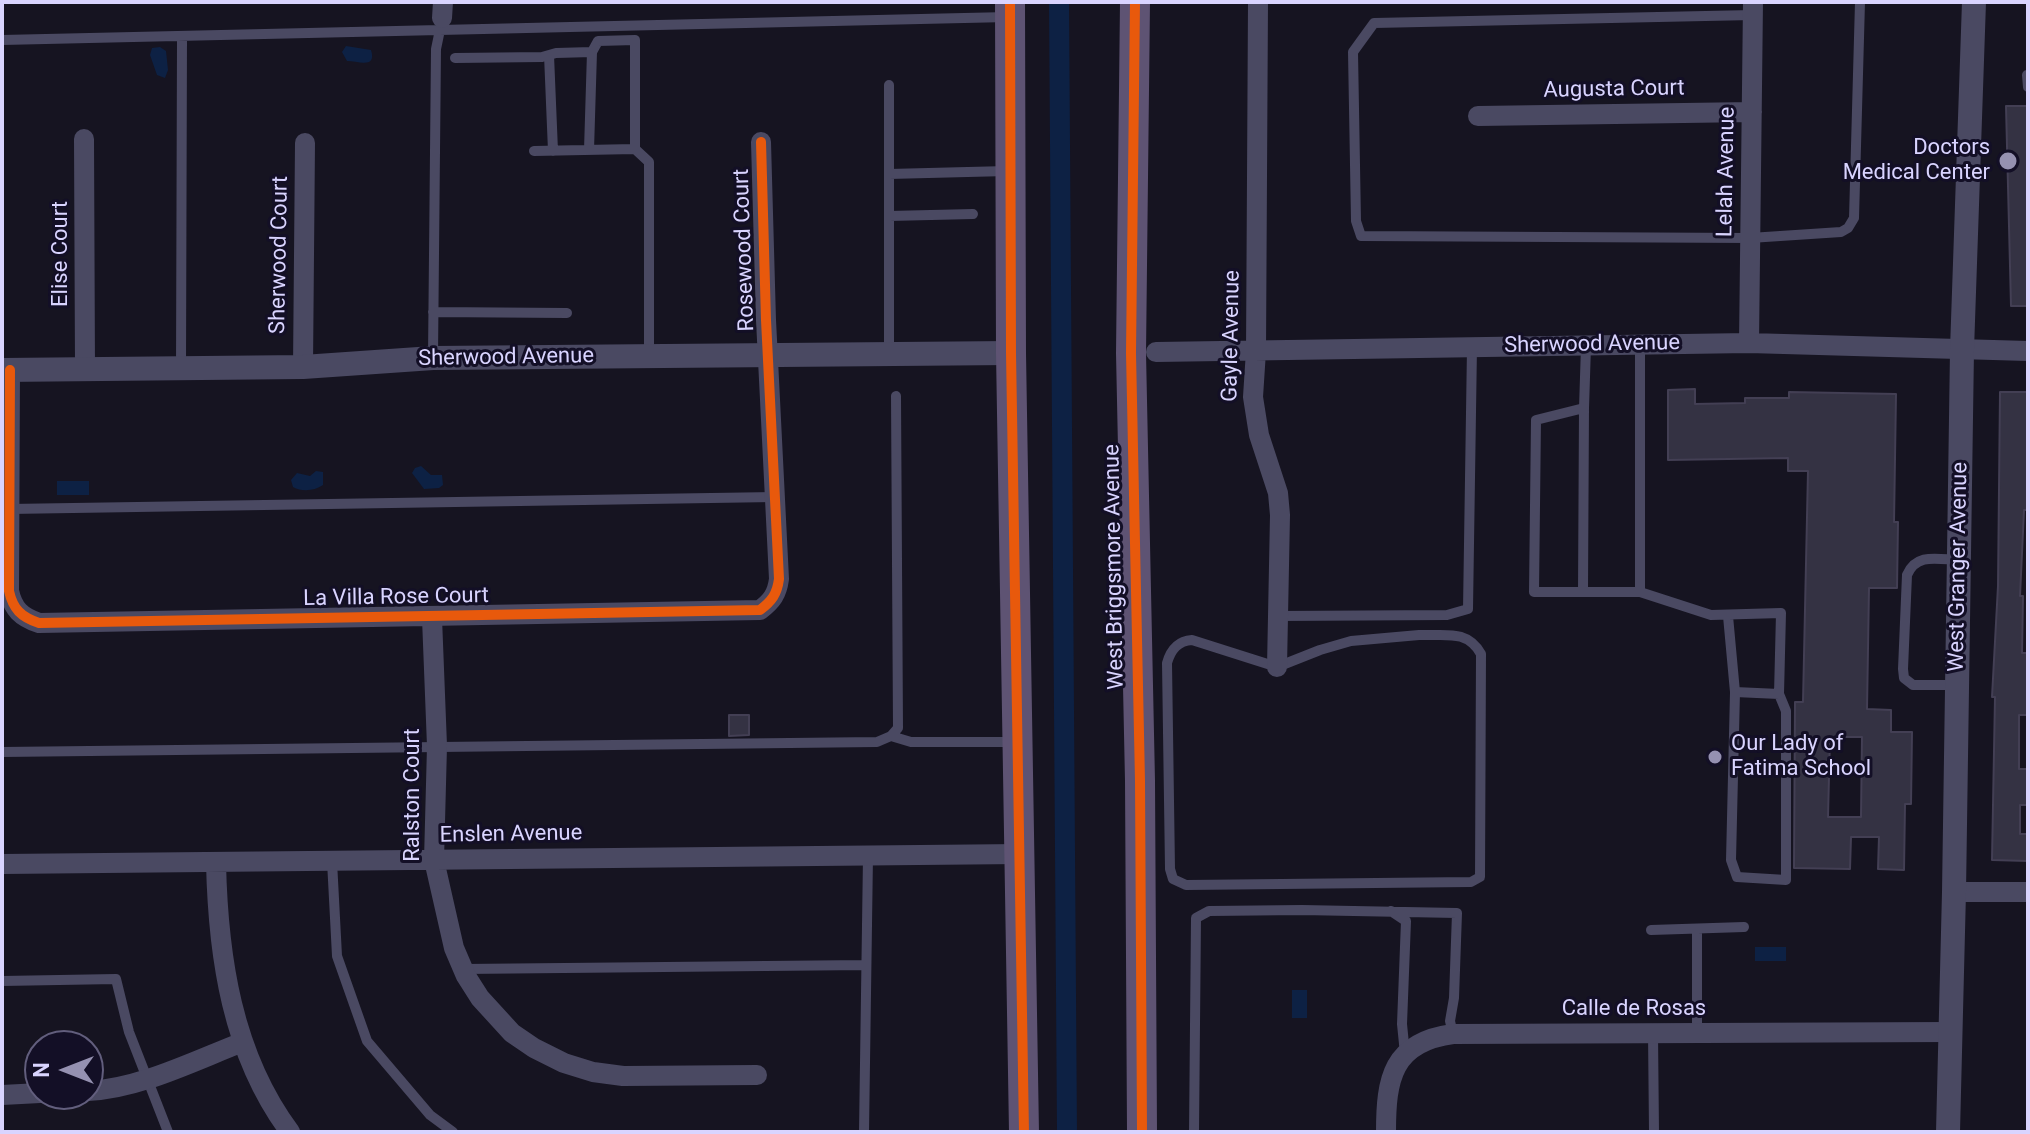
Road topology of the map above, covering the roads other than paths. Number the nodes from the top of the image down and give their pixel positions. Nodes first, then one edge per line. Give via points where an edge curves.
1 (1135, 2) edge
2 (1258, 2) edge
3 (1860, 2) edge
4 (1974, 2) edge
5 (1753, 9) edge
6 (1010, 10) edge
7 (442, 16) edge
8 (182, 38) junction
9 (2, 40) edge
10 (592, 52) junction
11 (549, 55) junction
12 (455, 58) dead end
13 (889, 85) dead end
14 (1752, 112) junction
15 (1478, 116) dead end
16 (84, 139) dead end
17 (761, 142) dead end
18 (305, 143) dead end
19 (635, 149) junction
20 (589, 150) junction
21 (534, 151) dead end
22 (553, 151) junction
23 (1010, 171) junction
24 (889, 174) junction
25 (973, 214) dead end
26 (889, 216) junction
27 (1750, 238) junction
28 (433, 312) junction
29 (567, 313) dead end
30 (1749, 343) junction
31 (1640, 345) junction
32 (1586, 346) junction
33 (1472, 347) junction
34 (1962, 350) junction
35 (1256, 351) junction
36 (2028, 351) edge
37 (1156, 352) dead end
38 (1011, 353) junction
39 (889, 355) junction
40 (769, 356) junction
41 (649, 357) junction
42 (433, 358) junction
43 (303, 367) junction
44 (85, 369) junction
45 (181, 369) junction
46 (6, 370) edge
47 (896, 396) dead end
48 (1584, 408) junction
49 (775, 497) junction
50 (9, 509) junction
51 (1959, 560) junction
52 (1583, 591) junction
53 (1640, 592) junction
54 (1278, 616) junction
55 (1728, 616) junction
56 (432, 618) junction
57 (1277, 667) junction
58 (1958, 685) junction
59 (1735, 692) junction
60 (1779, 694) junction
61 (891, 736) junction
62 (1019, 742) junction
63 (437, 746) junction
64 (2, 752) edge
65 (1021, 854) junction
66 (868, 856) junction
67 (434, 860) junction
68 (332, 861) junction
69 (216, 862) junction
70 (2, 864) edge
71 (1954, 892) junction
72 (2028, 892) edge
73 (1391, 911) junction
74 (1744, 927) dead end
75 (1697, 929) junction
76 (1651, 930) dead end
77 (866, 965) junction
78 (463, 969) junction
79 (2, 981) edge
80 (1951, 1032) junction
81 (1653, 1033) junction
82 (1697, 1033) junction
83 (1453, 1034) junction
84 (243, 1042) junction
85 (1405, 1054) junction
86 (757, 1075) dead end
87 (149, 1077) junction
88 (104, 1091) edge
89 (24, 1094) edge
90 (2, 1095) edge
91 (168, 1132) edge
92 (290, 1132) edge
93 (453, 1132) edge
94 (864, 1132) edge
95 (1024, 1132) edge
96 (1142, 1132) edge
97 (1194, 1132) edge
98 (1386, 1132) edge
99 (1654, 1132) edge
100 (1948, 1132) edge

1 - 96 main road, West Briggsmore Avenue via 1131,353
2 - 35 street, Gayle Avenue
3 - 27 lane via 1854,218 1841,232
4 - 34 street, West Granger Avenue
5 - 14 street, Lelah Avenue
5 - 27 lane via 1374,23 1353,52 1356,221 1361,236
6 - 7 lane
6 - 23 main road
7 - 8 lane
7 - 28 lane via 436,49
8 - 9 lane
8 - 45 lane
10 - 11 lane
10 - 19 lane via 598,41 635,40
10 - 20 lane
11 - 12 lane
11 - 22 lane
13 - 24 lane
14 - 15 street, Augusta Court
14 - 27 street, Lelah Avenue
16 - 44 street, Elise Court
17 - 40 street, Rosewood Court
18 - 43 street, Sherwood Court
19 - 20 lane
19 - 41 lane via 649,162
20 - 22 lane
21 - 22 lane
23 - 24 lane
23 - 38 main road
24 - 26 lane
25 - 26 lane
26 - 39 lane
27 - 30 street, Lelah Avenue
28 - 29 lane
28 - 42 lane
30 - 31 street, Sherwood Avenue
30 - 34 street, Sherwood Avenue
31 - 32 street, Sherwood Avenue
31 - 53 lane
32 - 33 street, Sherwood Avenue
32 - 48 lane
33 - 35 street, Sherwood Avenue
33 - 54 lane via 1468,609 1447,615
34 - 36 street, Sherwood Avenue
34 - 51 street, West Granger Avenue
35 - 37 street, Sherwood Avenue
35 - 54 street, Gayle Avenue via 1253,397 1279,504
38 - 39 street, Sherwood Avenue
38 - 62 main road
39 - 40 street, Sherwood Avenue
40 - 41 street, Sherwood Avenue
40 - 49 street, La Villa Rose Court
41 - 42 street, Sherwood Avenue
42 - 43 street, Sherwood Avenue
43 - 45 street, Sherwood Avenue
44 - 45 street, Sherwood Avenue
44 - 46 street, Sherwood Avenue
46 - 50 street, La Villa Rose Court
47 - 61 lane via 898,728
48 - 52 lane
48 - 52 lane via 1536,420 1534,592
49 - 50 lane
49 - 56 street, La Villa Rose Court via 779,579 777,592 760,610
50 - 56 street, La Villa Rose Court via 12,604 26,619 39,623
51 - 58 street, West Granger Avenue
51 - 58 lane via 1924,559 1909,568 1903,669 1913,685
52 - 53 lane
53 - 55 lane
54 - 57 street, Gayle Avenue
55 - 59 lane
55 - 60 lane via 1781,613
56 - 63 street, Ralston Court
57 - 57 lane via 1369,638 1465,636 1473,641 1483,662 1480,877 1471,882 1186,885 1173,879 1169,656 1179,644 1192,640
58 - 71 street, West Granger Avenue
59 - 60 lane
59 - 60 lane via 1731,860 1737,877 1786,880 1786,711
61 - 62 lane via 911,742
61 - 63 lane via 877,742
62 - 65 main road
63 - 64 lane
63 - 67 street, Ralston Court
65 - 66 street, Enslen Avenue
65 - 95 main road
66 - 67 street, Enslen Avenue
66 - 77 lane
67 - 68 street, Enslen Avenue
67 - 78 street, Ralston Court
68 - 69 street, Enslen Avenue
68 - 93 lane via 337,956 367,1041 430,1115
69 - 70 street, Enslen Avenue
69 - 84 street via 221,958
71 - 72 street
71 - 80 street, West Granger Avenue
73 - 83 lane via 1457,913
73 - 85 lane via 1406,921
73 - 97 lane via 1209,911 1196,918
74 - 75 lane
75 - 76 lane
75 - 82 lane
77 - 78 lane
77 - 94 lane
78 - 86 street, Ralston Court via 480,998 512,1033 564,1063 623,1076
79 - 87 lane via 116,979 129,1032
80 - 82 street, Calle de Rosas
80 - 100 street, West Granger Avenue
81 - 82 street, Calle de Rosas
81 - 83 street, Calle de Rosas
81 - 99 lane
83 - 85 street, Calle de Rosas via 1436,1036
84 - 87 street
84 - 92 street
85 - 98 street via 1387,1087
87 - 88 street
87 - 91 lane
89 - 90 street

